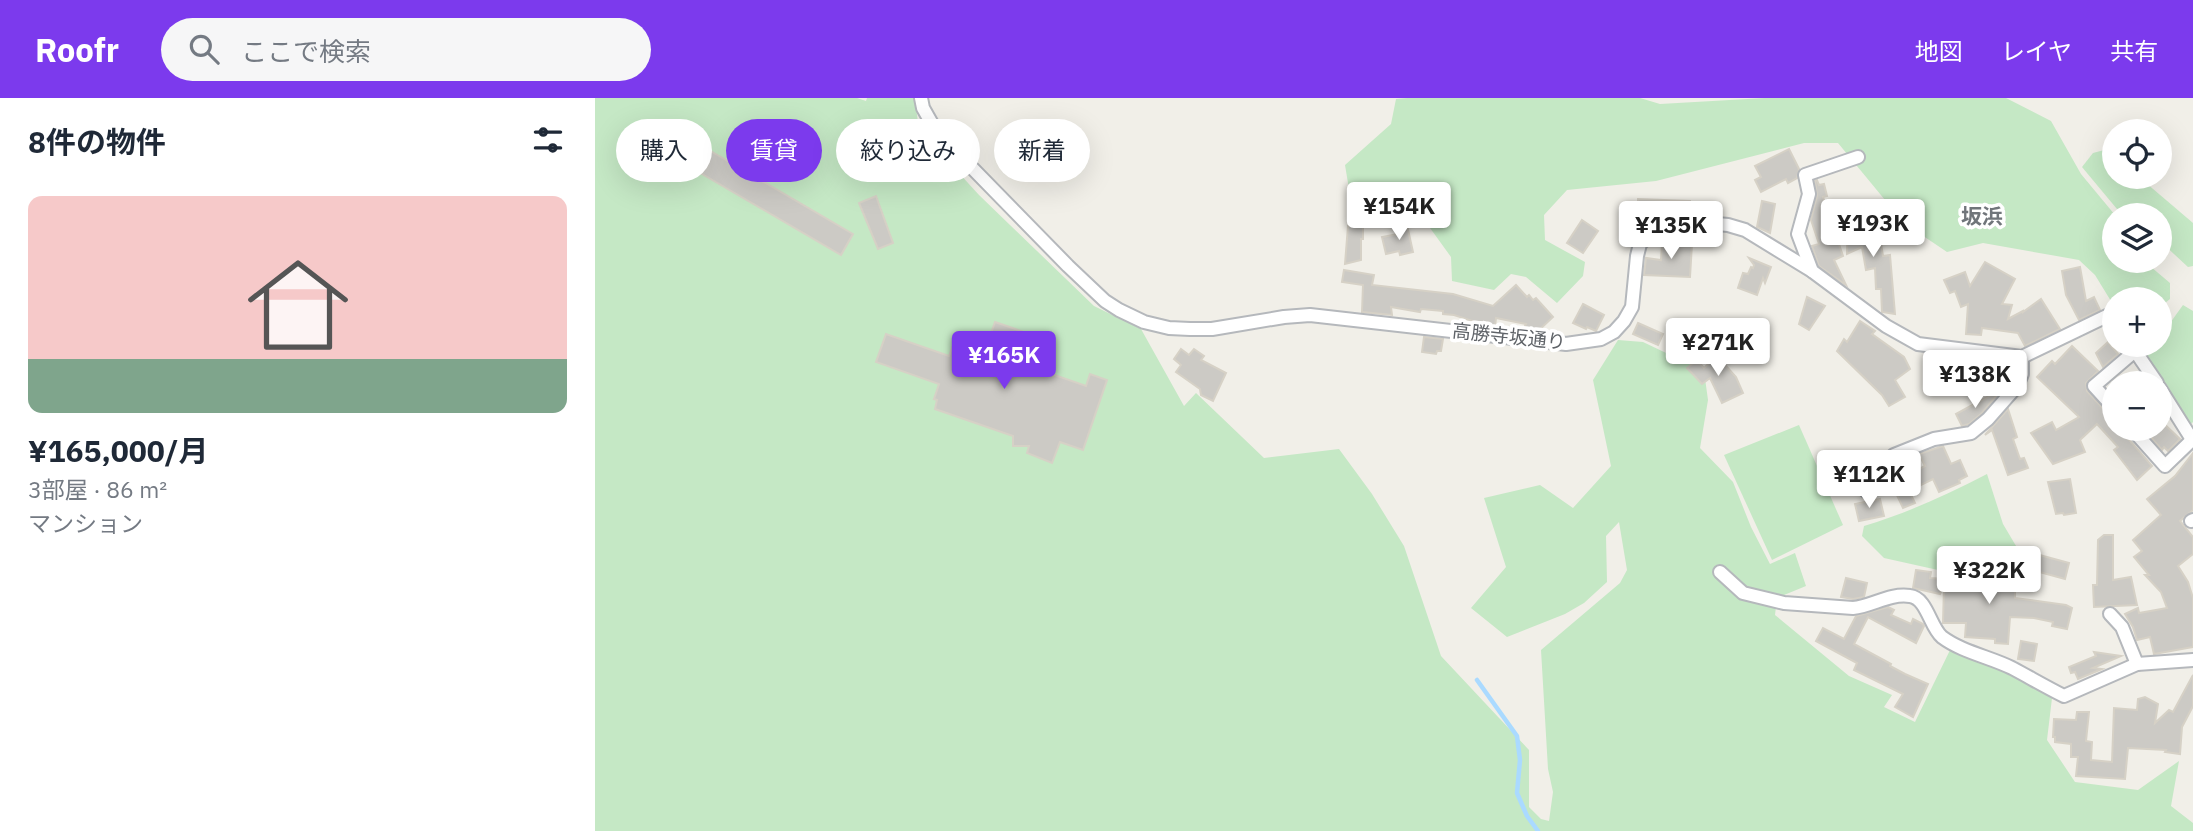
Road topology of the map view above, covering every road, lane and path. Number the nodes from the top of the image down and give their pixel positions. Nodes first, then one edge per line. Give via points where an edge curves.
1 (921, 98) edge
2 (1858, 157) dead end
3 (1812, 271) junction
4 (2102, 318) edge
5 (2022, 357) junction
6 (2124, 357) edge
7 (2109, 371) edge
8 (2102, 378) edge
9 (2102, 395) edge
10 (2172, 408) edge
11 (2143, 441) edge
12 (2192, 441) edge
13 (1866, 491) dead end
14 (1720, 572) dead end
15 (2110, 614) dead end
16 (2193, 660) edge
17 (2137, 664) junction

1 - 3 street, 高勝寺坂通り via 936,131 1098,294 1144,322 1169,328 1212,329 1310,315 1566,344 1601,339 1613,332 1632,307 1640,244 1649,236 1696,222 1745,230
2 - 3 street via 1805,175 1809,194 1798,234
3 - 5 street, 高勝寺坂通り via 1918,344
4 - 5 street
5 - 13 street via 2017,386 1988,419 1971,433 1934,439 1894,456
6 - 7 street
8 - 9 street via 2094,386
10 - 12 street
11 - 12 street via 2165,466
14 - 17 street via 1743,593 1784,603 1853,608 1889,596 1913,596 1948,641 2064,696
15 - 17 street via 2122,627
16 - 17 street

